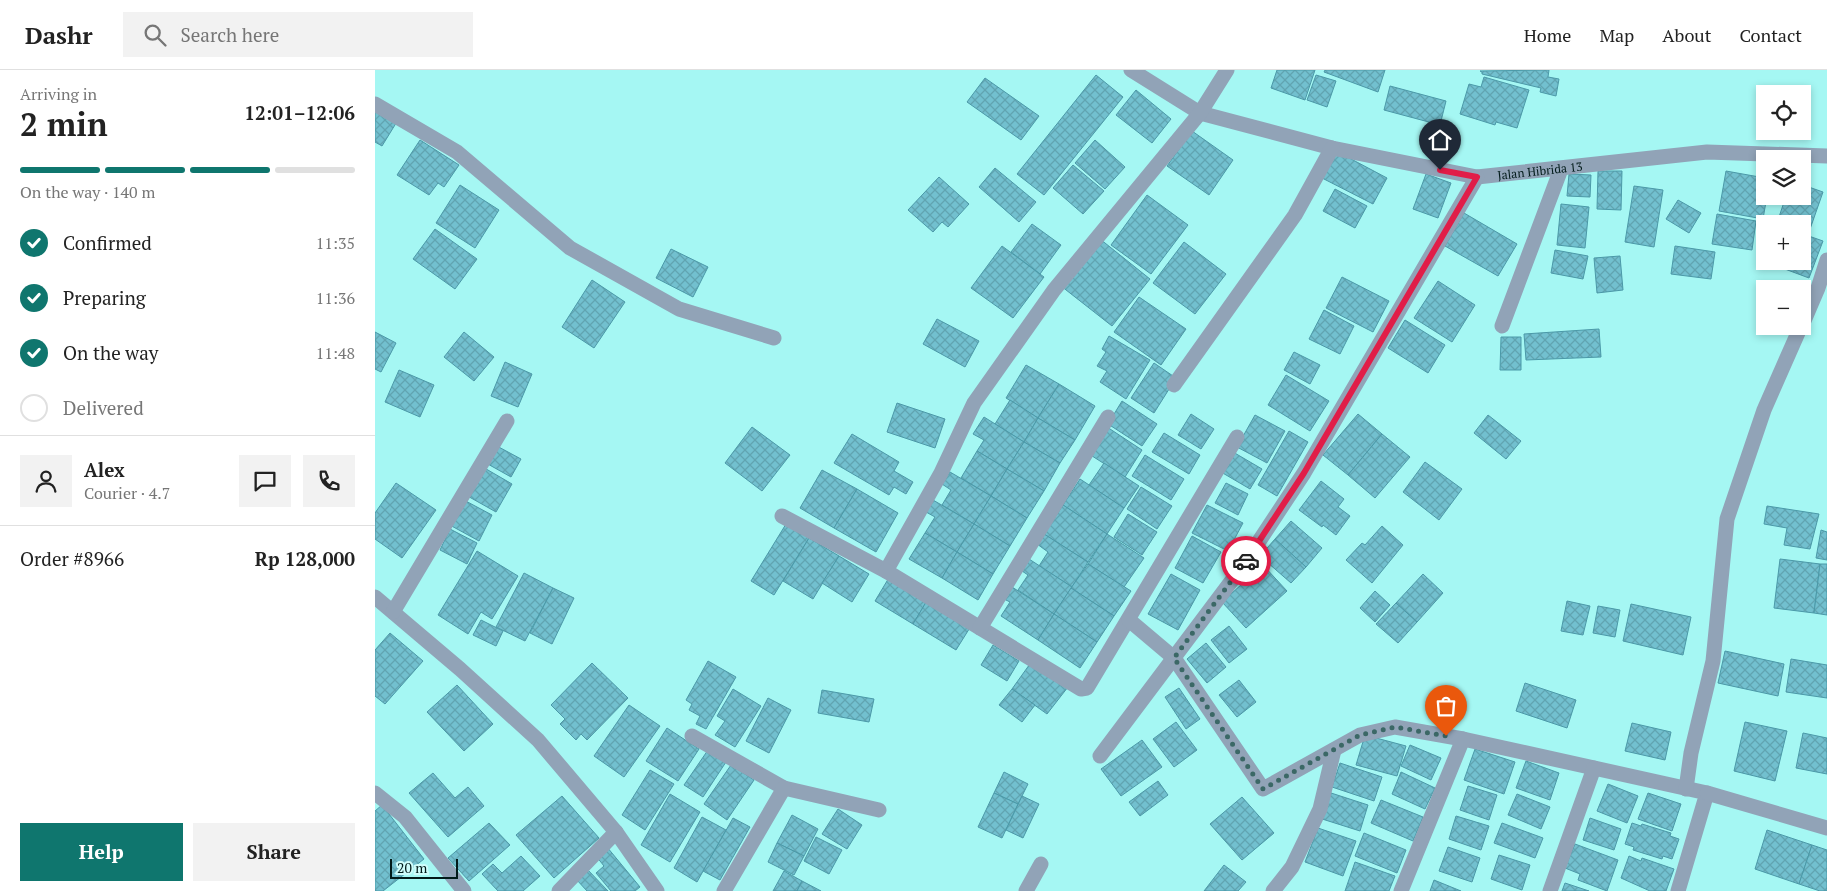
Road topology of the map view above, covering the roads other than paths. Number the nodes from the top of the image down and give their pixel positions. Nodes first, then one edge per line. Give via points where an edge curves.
1 (1131, 70) edge
2 (1227, 70) edge
3 (375, 104) edge
4 (1200, 113) junction
5 (1332, 148) junction
6 (1827, 156) edge
7 (1561, 169) junction
8 (1477, 177) junction
9 (1827, 260) edge
10 (1811, 304) edge
11 (1502, 326) dead end
12 (1798, 335) edge
13 (775, 338) dead end
14 (1174, 385) dead end
15 (1108, 417) dead end
16 (507, 421) dead end
17 (1237, 438) dead end
18 (782, 516) dead end
19 (886, 571) junction
20 (375, 597) edge
21 (393, 612) junction
22 (1129, 620) junction
23 (980, 628) junction
24 (1174, 658) junction
25 (692, 736) dead end
26 (1463, 739) junction
27 (1334, 750) junction
28 (1100, 756) dead end
29 (1594, 768) junction
30 (783, 788) junction
31 (1686, 789) junction
32 (375, 793) edge
33 (1707, 793) junction
34 (879, 810) dead end
35 (1827, 828) edge
36 (616, 832) junction
37 (1041, 864) dead end
38 (464, 891) edge
39 (559, 891) edge
40 (657, 891) edge
41 (724, 891) edge
42 (1026, 891) edge
43 (1273, 891) edge
44 (1401, 891) edge
45 (1551, 891) edge
46 (1678, 891) edge

1 - 4 street, Jalan Hibrida 13
2 - 4 street
3 - 13 street via 457,152 570,248 679,310
4 - 5 street, Jalan Hibrida 13
4 - 19 street via 1054,290 974,403 941,473
5 - 8 street, Jalan Hibrida 13
5 - 14 street via 1295,215
6 - 7 street, Jalan Hibrida 13 via 1707,152
7 - 8 street, Jalan Hibrida 13
7 - 11 street
8 - 24 street via 1304,473 1242,567
9 - 10 street
12 - 31 street via 1764,410 1727,519 1713,661 1691,753
15 - 23 street
16 - 21 street
17 - 22 street
18 - 19 street
19 - 23 street
20 - 21 street
21 - 36 street via 538,740
22 - 23 street via 1087,688 1081,688
22 - 24 street
24 - 27 street via 1263,789
24 - 28 street
25 - 30 street
26 - 27 street via 1395,727 1360,735
26 - 29 street
26 - 44 street
27 - 43 street via 1320,809 1292,867
29 - 31 street
29 - 45 street
30 - 34 street
30 - 41 street
31 - 33 street
32 - 38 street via 405,817
33 - 35 street
33 - 46 street
36 - 39 street
36 - 40 street
37 - 42 street

